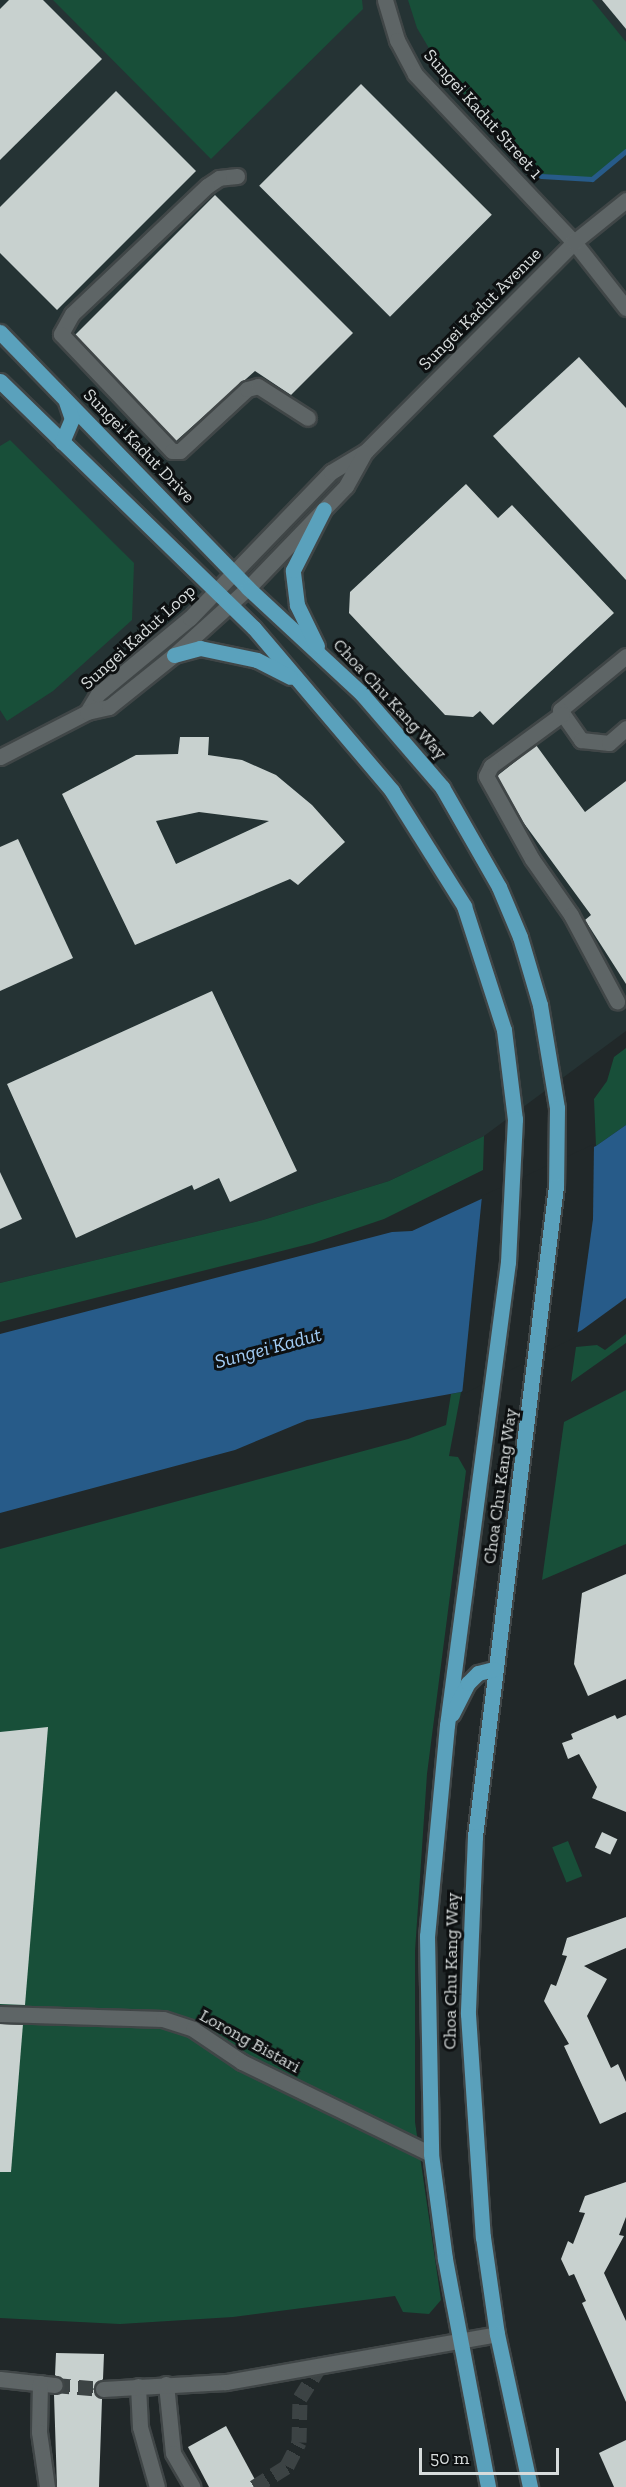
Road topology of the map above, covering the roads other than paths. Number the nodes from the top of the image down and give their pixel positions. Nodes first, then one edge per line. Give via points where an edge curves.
1 (385, 0) edge
2 (237, 176) dead end
3 (626, 200) edge
4 (574, 242) junction
5 (626, 308) edge
6 (0, 332) edge
7 (0, 381) edge
8 (61, 392) junction
9 (308, 418) dead end
10 (62, 442) junction
11 (366, 451) junction
12 (324, 509) junction
13 (235, 573) junction
14 (248, 588) junction
15 (216, 592) junction
16 (230, 605) junction
17 (319, 651) junction
18 (174, 655) junction
19 (626, 656) edge
20 (298, 681) junction
21 (87, 711) junction
22 (562, 714) junction
23 (626, 728) edge
24 (0, 757) edge
25 (617, 1001) dead end
26 (494, 1669) junction
27 (447, 1725) junction
28 (0, 2014) edge
29 (431, 2154) junction
30 (497, 2334) junction
31 (459, 2339) junction
32 (0, 2379) edge
33 (166, 2384) junction
34 (138, 2386) junction
35 (103, 2389) tunnel mouth
36 (47, 2487) edge
37 (157, 2487) edge
38 (193, 2487) edge
39 (488, 2487) edge
40 (530, 2487) edge

1 - 4 street, Sungei Kadut Street 1 via 397,40 415,74
2 - 9 street via 219,178 207,186 72,314 61,334 172,451 180,451 248,389 258,386
3 - 4 street, Sungei Kadut Avenue
4 - 5 street, Sungei Kadut Street 1
4 - 11 street, Sungei Kadut Avenue
6 - 8 main road, Sungei Kadut Drive
7 - 10 main road
8 - 10 main road via 72,413
8 - 13 main road, Sungei Kadut Drive
10 - 15 main road
11 - 12 street, Sungei Kadut Avenue via 346,486
11 - 13 street, Sungei Kadut Avenue via 331,471
12 - 14 street, Sungei Kadut Avenue
12 - 17 main road via 293,570 297,605
13 - 14 main road, Sungei Kadut Drive
13 - 15 street, Sungei Kadut Avenue
14 - 16 street, Sungei Kadut Avenue
14 - 17 main road, Choa Chu Kang Way
15 - 16 main road
15 - 21 street, Sungei Kadut Loop via 98,694
16 - 18 street, Sungei Kadut Loop
16 - 20 main road, Choa Chu Kang Way
17 - 26 main road, Choa Chu Kang Way via 442,787 499,887 520,937 540,1005 557,1125 553,1228
18 - 20 main road via 200,648 258,660
18 - 21 street, Sungei Kadut Loop via 109,707
19 - 22 street via 568,701
20 - 27 main road, Choa Chu Kang Way via 392,791 464,906 504,1029 514,1097 508,1262
21 - 24 street, Sungei Kadut Loop
22 - 23 street via 581,740 609,743
22 - 25 street via 491,766 486,776 532,860 571,915
26 - 27 main road via 478,1673 468,1683
26 - 30 main road, Choa Chu Kang Way via 475,1836 468,2014 474,2143
27 - 29 main road, Choa Chu Kang Way via 427,1936
28 - 29 street, Lorong Bistari via 163,2019 183,2025 242,2062
29 - 31 main road, Choa Chu Kang Way
30 - 31 street
30 - 40 main road, Choa Chu Kang Way
31 - 33 street via 226,2382
31 - 39 main road, Choa Chu Kang Way
32 - 36 street via 47,2384 39,2432
33 - 34 street
33 - 38 street via 173,2453
34 - 35 street
34 - 37 street via 140,2427

